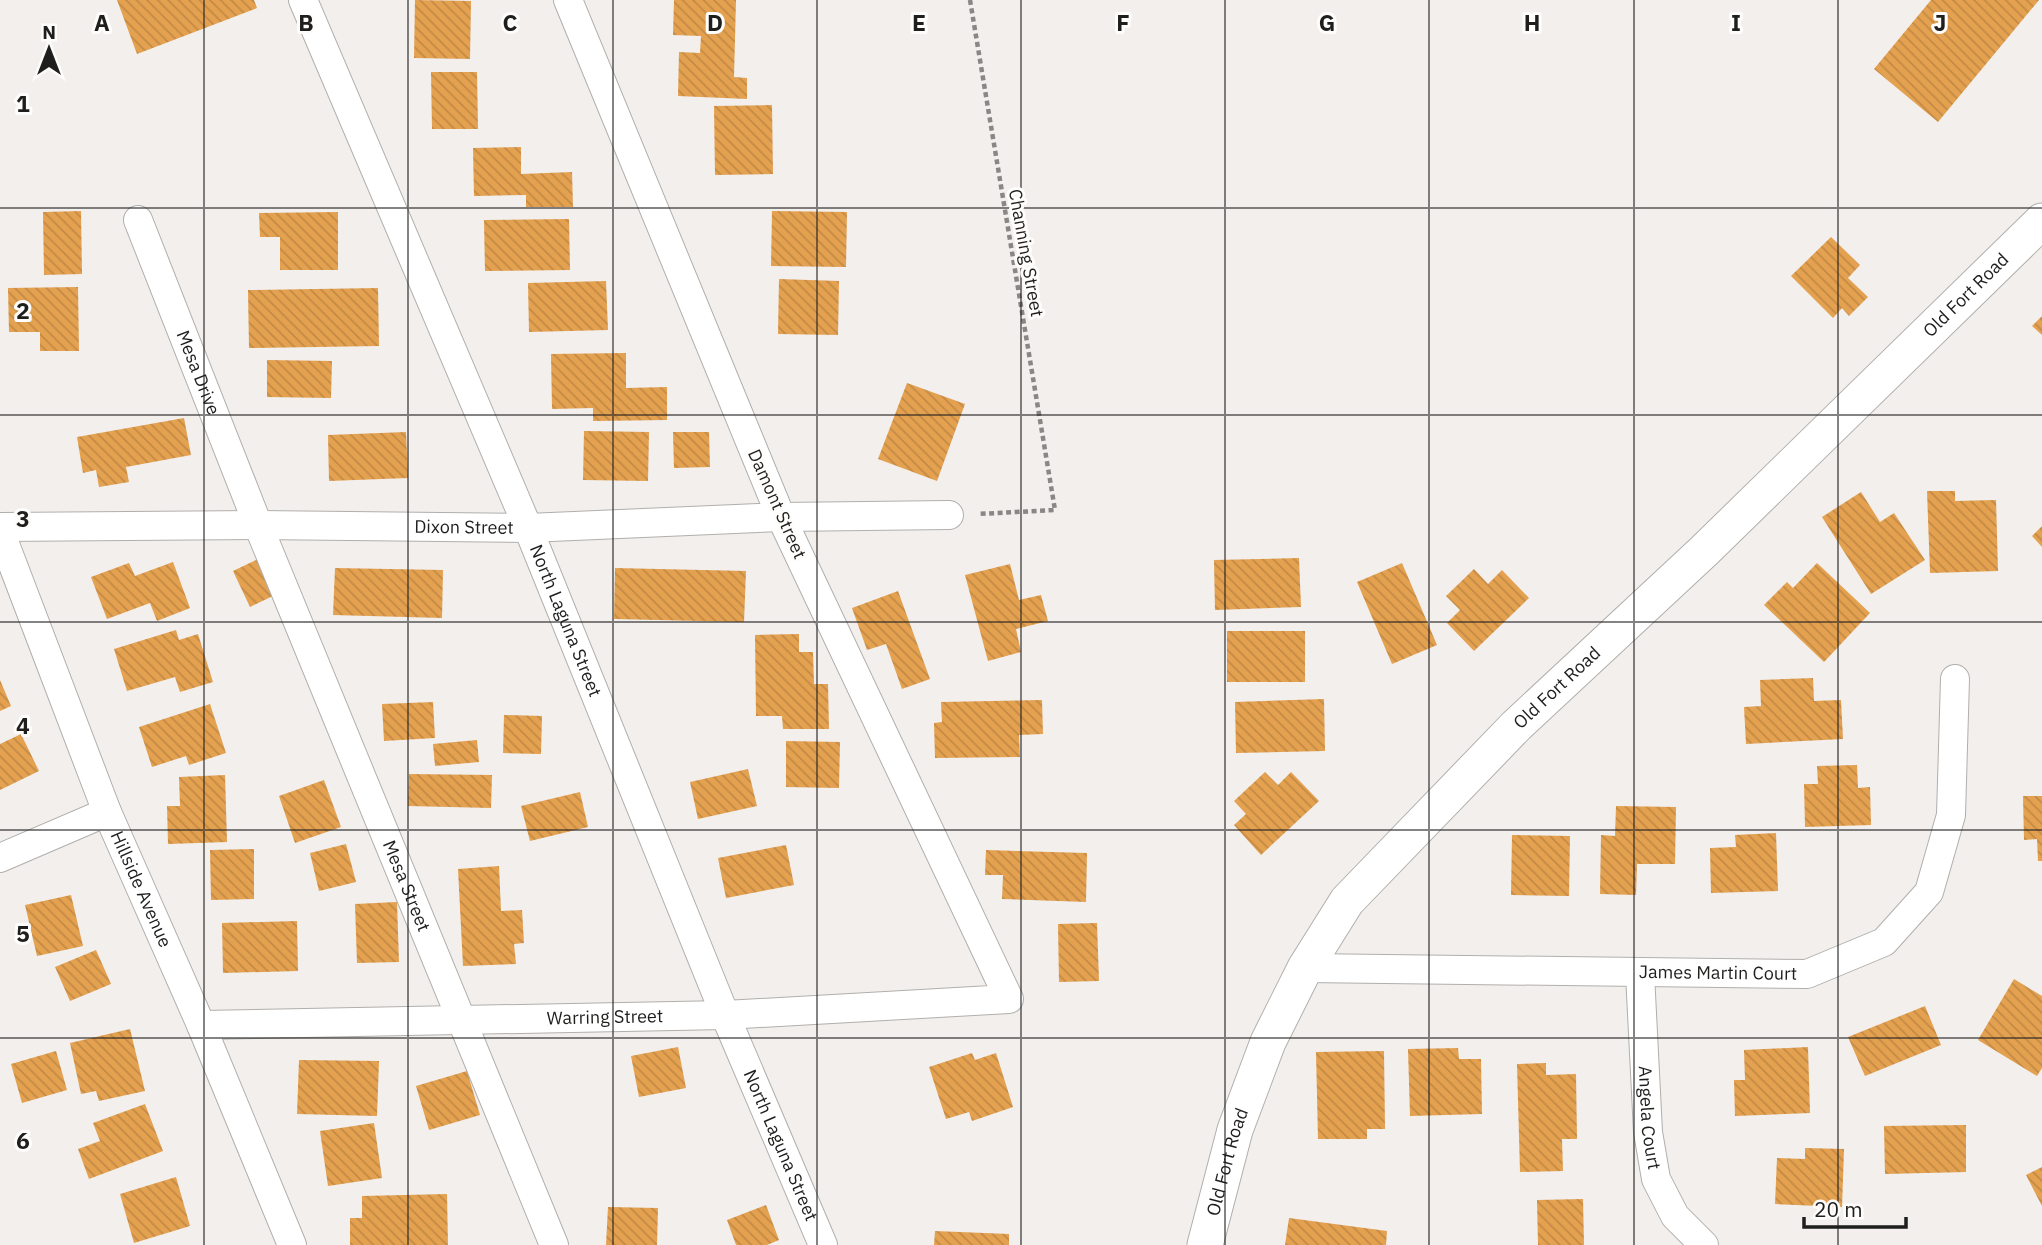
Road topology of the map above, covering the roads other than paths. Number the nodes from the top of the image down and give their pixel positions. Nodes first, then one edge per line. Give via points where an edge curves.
1 (303, 0) edge
2 (568, 0) edge
3 (138, 220) dead end
4 (2042, 221) edge
5 (949, 515) road end
6 (781, 517) junction
7 (258, 525) junction
8 (528, 528) junction
9 (0, 529) edge
10 (1955, 679) dead end
11 (107, 812) junction
12 (0, 858) edge
13 (1305, 968) junction
14 (1640, 974) junction
15 (1009, 999) joint
16 (725, 1015) junction
17 (459, 1020) junction
18 (201, 1025) junction
19 (292, 1245) edge
20 (554, 1245) edge
21 (823, 1245) edge
22 (1205, 1245) edge
23 (1704, 1245) edge

1 - 8 street, North Laguna Street
2 - 6 street, Damont Street
3 - 7 street, Mesa Drive
4 - 13 street, Old Fort Road via 1714,542 1516,726 1347,901
5 - 6 street, Dixon Street
6 - 8 street, Dixon Street
6 - 15 street, Damont Street
7 - 8 street, Dixon Street
7 - 9 street, Dixon Street
7 - 17 street, Mesa Street
8 - 16 street, North Laguna Street
9 - 11 street, Hillside Avenue
10 - 14 street, James Martin Court via 1951,815 1929,892 1884,942 1807,974
11 - 12 street
11 - 18 street, Hillside Avenue
13 - 14 street, James Martin Court
13 - 22 street, Old Fort Road via 1268,1042 1235,1130
14 - 23 street, Angela Court via 1648,1132 1656,1179 1675,1216
15 - 16 street, Warring Street
16 - 17 street, Warring Street
16 - 21 street, North Laguna Street
17 - 18 street, Warring Street
17 - 20 street, Mesa Street
18 - 19 street, Hillside Avenue

